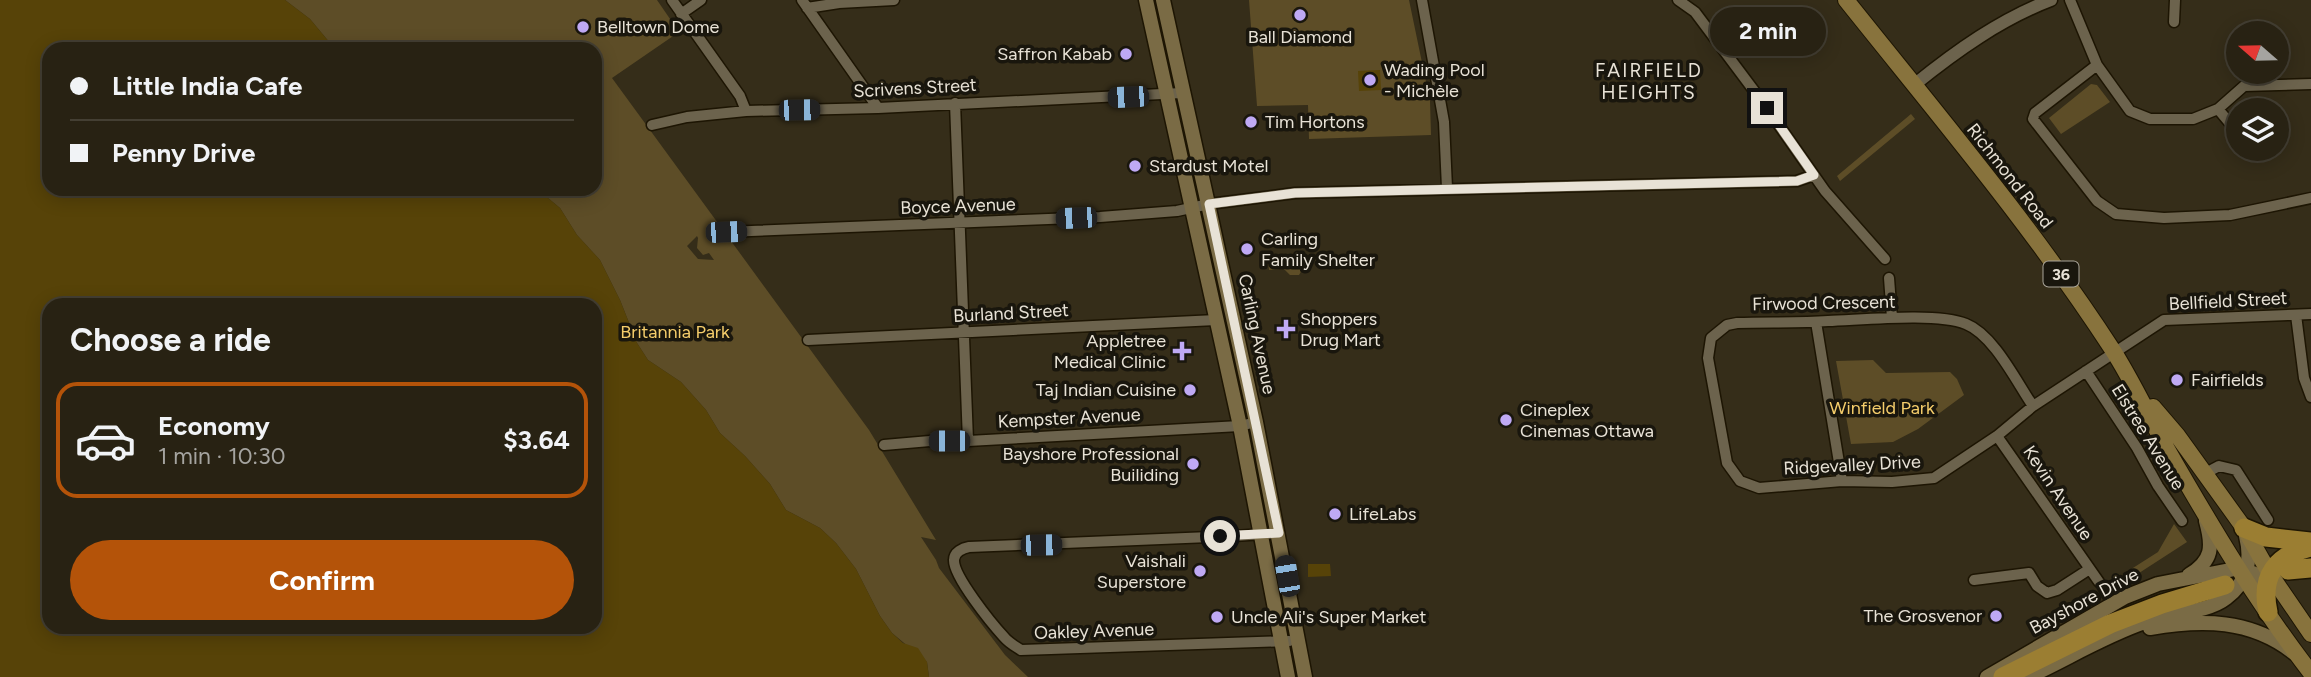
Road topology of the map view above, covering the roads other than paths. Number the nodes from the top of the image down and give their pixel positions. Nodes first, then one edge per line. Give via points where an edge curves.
1 (672, 0) edge
2 (701, 0) edge
3 (894, 0) edge
4 (1146, 0) edge
5 (1163, 0) edge
6 (1422, 0) edge
7 (1678, 0) edge
8 (1846, 0) edge
9 (2050, 0) edge
10 (2070, 0) edge
11 (2175, 0) edge
12 (804, 4) edge
13 (681, 14) junction
14 (2174, 22) dead end
15 (2097, 65) junction
16 (2311, 83) edge
17 (1914, 85) junction
18 (1181, 93) junction
19 (1166, 95) junction
20 (955, 103) junction
21 (878, 108) junction
22 (2218, 109) junction
23 (746, 111) junction
24 (2226, 119) edge
25 (652, 125) dead end
26 (1814, 175) junction
27 (1447, 188) junction
28 (2311, 198) edge
29 (1209, 204) junction
30 (1191, 208) junction
31 (961, 224) junction
32 (726, 232) dead end
33 (1885, 259) dead end
34 (1889, 278) dead end
35 (2311, 314) edge
36 (2296, 315) junction
37 (1892, 318) junction
38 (1216, 320) junction
39 (1816, 322) junction
40 (964, 333) junction
41 (808, 340) dead end
42 (2114, 352) junction
43 (2086, 371) junction
44 (2133, 383) junction
45 (2311, 397) edge
46 (2033, 406) junction
47 (1256, 422) junction
48 (1240, 426) junction
49 (1997, 436) junction
50 (968, 441) junction
51 (884, 445) dead end
52 (1730, 466) joint
53 (2204, 474) junction
54 (1842, 481) junction
55 (2203, 510) junction
56 (2268, 520) dead end
57 (2182, 521) dead end
58 (2244, 528) junction
59 (1279, 533) junction
60 (1260, 534) junction
61 (2311, 544) edge
62 (2311, 568) edge
63 (2088, 570) junction
64 (2244, 572) junction
65 (2275, 575) junction
66 (2181, 579) junction
67 (1974, 580) dead end
68 (2099, 582) dead end
69 (2225, 585) dead end
70 (2268, 612) junction
71 (2118, 634) junction
72 (2311, 634) edge
73 (1298, 640) junction
74 (1282, 642) junction
75 (2299, 657) junction
76 (2048, 671) edge
77 (2311, 673) edge
78 (2020, 674) edge
79 (1305, 676) edge
80 (1288, 677) edge
81 (1987, 677) edge
82 (2003, 677) edge

1 - 13 street
2 - 13 street
3 - 12 street
4 - 19 main road, Carling Avenue
5 - 18 main road, Carling Avenue
6 - 27 street via 1444,122
7 - 26 street via 1695,12
8 - 17 main road, Richmond Road / 36
9 - 17 street via 1982,36
10 - 15 street
11 - 14 street
12 - 21 street
13 - 23 street
15 - 22 street via 2130,111 2150,119 2193,119
15 - 28 street via 2035,113 2034,119 2097,201 2116,214 2164,218 2230,215
16 - 22 street via 2244,86
17 - 42 main road, Richmond Road / 36 via 2054,264
18 - 19 street, Scrivens Street
18 - 29 main road, Carling Avenue
19 - 20 street, Scrivens Street
19 - 30 main road, Carling Avenue
20 - 21 street, Scrivens Street
20 - 31 street
21 - 23 street, Scrivens Street
22 - 24 street
23 - 25 street, Scrivens Street
26 - 27 street, Boyce Avenue via 1797,181
26 - 33 street
27 - 29 street, Boyce Avenue via 1295,193
29 - 30 street, Boyce Avenue
29 - 47 main road, Carling Avenue
30 - 31 street, Boyce Avenue
30 - 38 main road, Carling Avenue
31 - 32 street, Boyce Avenue
31 - 40 street
34 - 37 street
35 - 36 street, Bellfield Street
36 - 42 street, Bellfield Street via 2170,318
36 - 45 street
37 - 39 street, Firwood Crescent
37 - 46 street, Firwood Crescent via 1966,324 1983,335
38 - 40 street, Burland Street
38 - 48 main road, Carling Avenue
39 - 52 street, Firwood Crescent via 1737,323 1711,338 1708,358
39 - 54 street
40 - 41 street, Burland Street
40 - 50 street
42 - 43 street, Ridgevalley Drive
42 - 44 main road, Richmond Road / 36
43 - 46 street, Ridgevalley Drive
43 - 57 street, Elstree Avenue
44 - 53 main road, Richmond Road / 36
44 - 55 main road, Richmond Road / 36
46 - 49 street, Ridgevalley Drive
47 - 48 street, Kempster Avenue
47 - 59 main road, Carling Avenue
48 - 50 street, Kempster Avenue
48 - 60 main road, Carling Avenue
49 - 54 street, Ridgevalley Drive via 1934,478
49 - 63 street, Kevin Avenue
50 - 51 street, Kempster Avenue
52 - 54 street, Ridgevalley Drive via 1740,481 1759,488
53 - 56 street via 2219,466 2236,470
53 - 58 main road, Richmond Road / 36
55 - 64 main road, Richmond Road / 36
55 - 66 main road via 2210,551 2203,565
58 - 61 highway via 2266,537
58 - 64 main road via 2249,546
58 - 65 main road, Richmond Road / 36
59 - 60 street
59 - 73 main road, Carling Avenue
60 - 74 main road, Carling Avenue
60 - 74 street, Oakley Avenue via 962,548 953,561 1003,636 1021,650
61 - 65 highway via 2283,558
62 - 65 highway
63 - 67 street via 2047,593 2029,573
63 - 68 street, Kevin Avenue
64 - 65 main road
64 - 66 main road, Bayshore Drive
64 - 70 main road, Richmond Road / 36
64 - 71 main road via 2231,594 2217,603 2148,620
65 - 70 highway via 2266,600
65 - 72 main road, Richmond Road / 36
66 - 81 main road, Bayshore Drive via 2136,592
69 - 78 highway via 2110,624
70 - 75 main road, Richmond Road / 36
71 - 75 main road via 2186,623 2228,624 2265,634
71 - 76 main road
73 - 74 street, Oakley Avenue
73 - 79 main road, Carling Avenue
74 - 80 main road, Carling Avenue
75 - 77 main road, Richmond Road / 36
76 - 78 main road
78 - 82 highway

